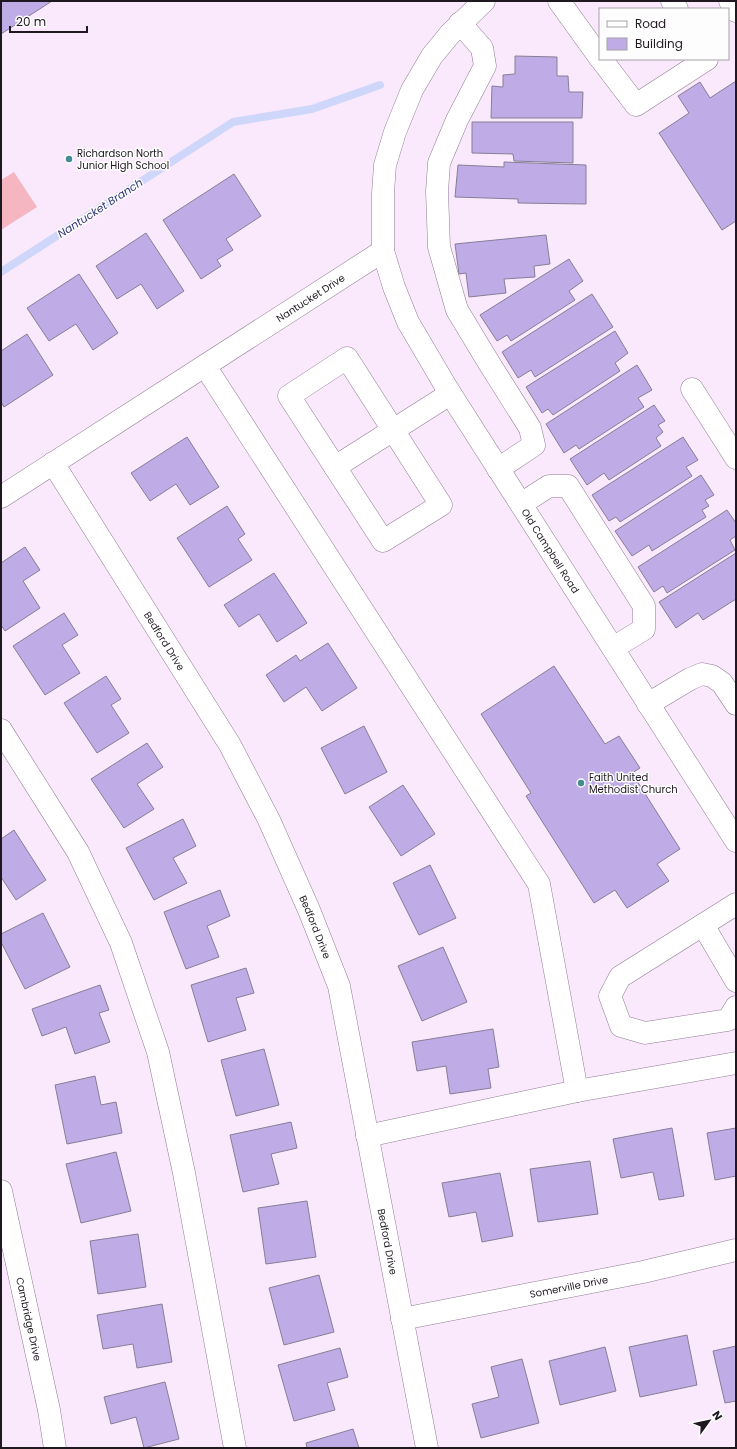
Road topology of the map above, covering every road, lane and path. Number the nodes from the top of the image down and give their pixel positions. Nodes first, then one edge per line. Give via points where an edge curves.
1 (484, 1) edge
2 (559, 1) edge
3 (730, 1) edge
4 (736, 11) edge
5 (460, 23) junction
6 (599, 55) edge
7 (602, 60) edge
8 (705, 60) edge
9 (384, 251) junction
10 (205, 366) junction
11 (692, 390) dead end
12 (450, 394) junction
13 (393, 430) junction
14 (736, 458) edge
15 (53, 463) junction
16 (335, 466) junction
17 (498, 469) junction
18 (1, 497) edge
19 (521, 504) junction
20 (613, 648) junction
21 (648, 704) junction
22 (736, 704) edge
23 (1, 730) edge
24 (736, 841) edge
25 (736, 904) edge
26 (703, 925) junction
27 (736, 981) edge
28 (736, 1007) edge
29 (736, 1064) edge
30 (577, 1092) junction
31 (367, 1136) junction
32 (1, 1191) edge
33 (736, 1250) edge
34 (402, 1319) junction
35 (55, 1448) edge
36 (235, 1448) edge
37 (427, 1448) edge

1 - 5 street
2 - 6 street
3 - 4 street
5 - 9 street via 428,62 412,90 395,132 384,179
5 - 17 street via 482,48 485,66 438,163 439,247 457,310 530,428 534,445
7 - 8 street via 636,105
9 - 10 street, Nantucket Drive
9 - 12 street, Old Campbell Road via 394,287 408,322
10 - 15 street, Nantucket Drive
10 - 30 street via 539,884
11 - 14 street
12 - 13 street
12 - 17 street, Old Campbell Road
13 - 16 street
13 - 16 street via 347,358 289,396
13 - 16 street via 441,505 383,541
15 - 18 street, Nantucket Drive
15 - 31 street, Bedford Drive via 230,745 269,820 309,910 338,986
17 - 19 street, Old Campbell Road
19 - 20 street, Old Campbell Road
19 - 20 street via 549,486 568,486 644,606 644,629
20 - 21 street, Old Campbell Road
21 - 22 street via 702,674 712,676 722,683
21 - 24 street, Old Campbell Road
23 - 36 street via 78,852 121,944 158,1052 184,1173
25 - 26 street
26 - 27 street
26 - 28 street via 620,977 610,996 621,1026 645,1033 728,1020
29 - 30 street
30 - 31 street
31 - 34 street, Bedford Drive
32 - 35 street, Cambridge Drive
33 - 34 street, Somerville Drive via 643,1272
34 - 37 street, Bedford Drive

